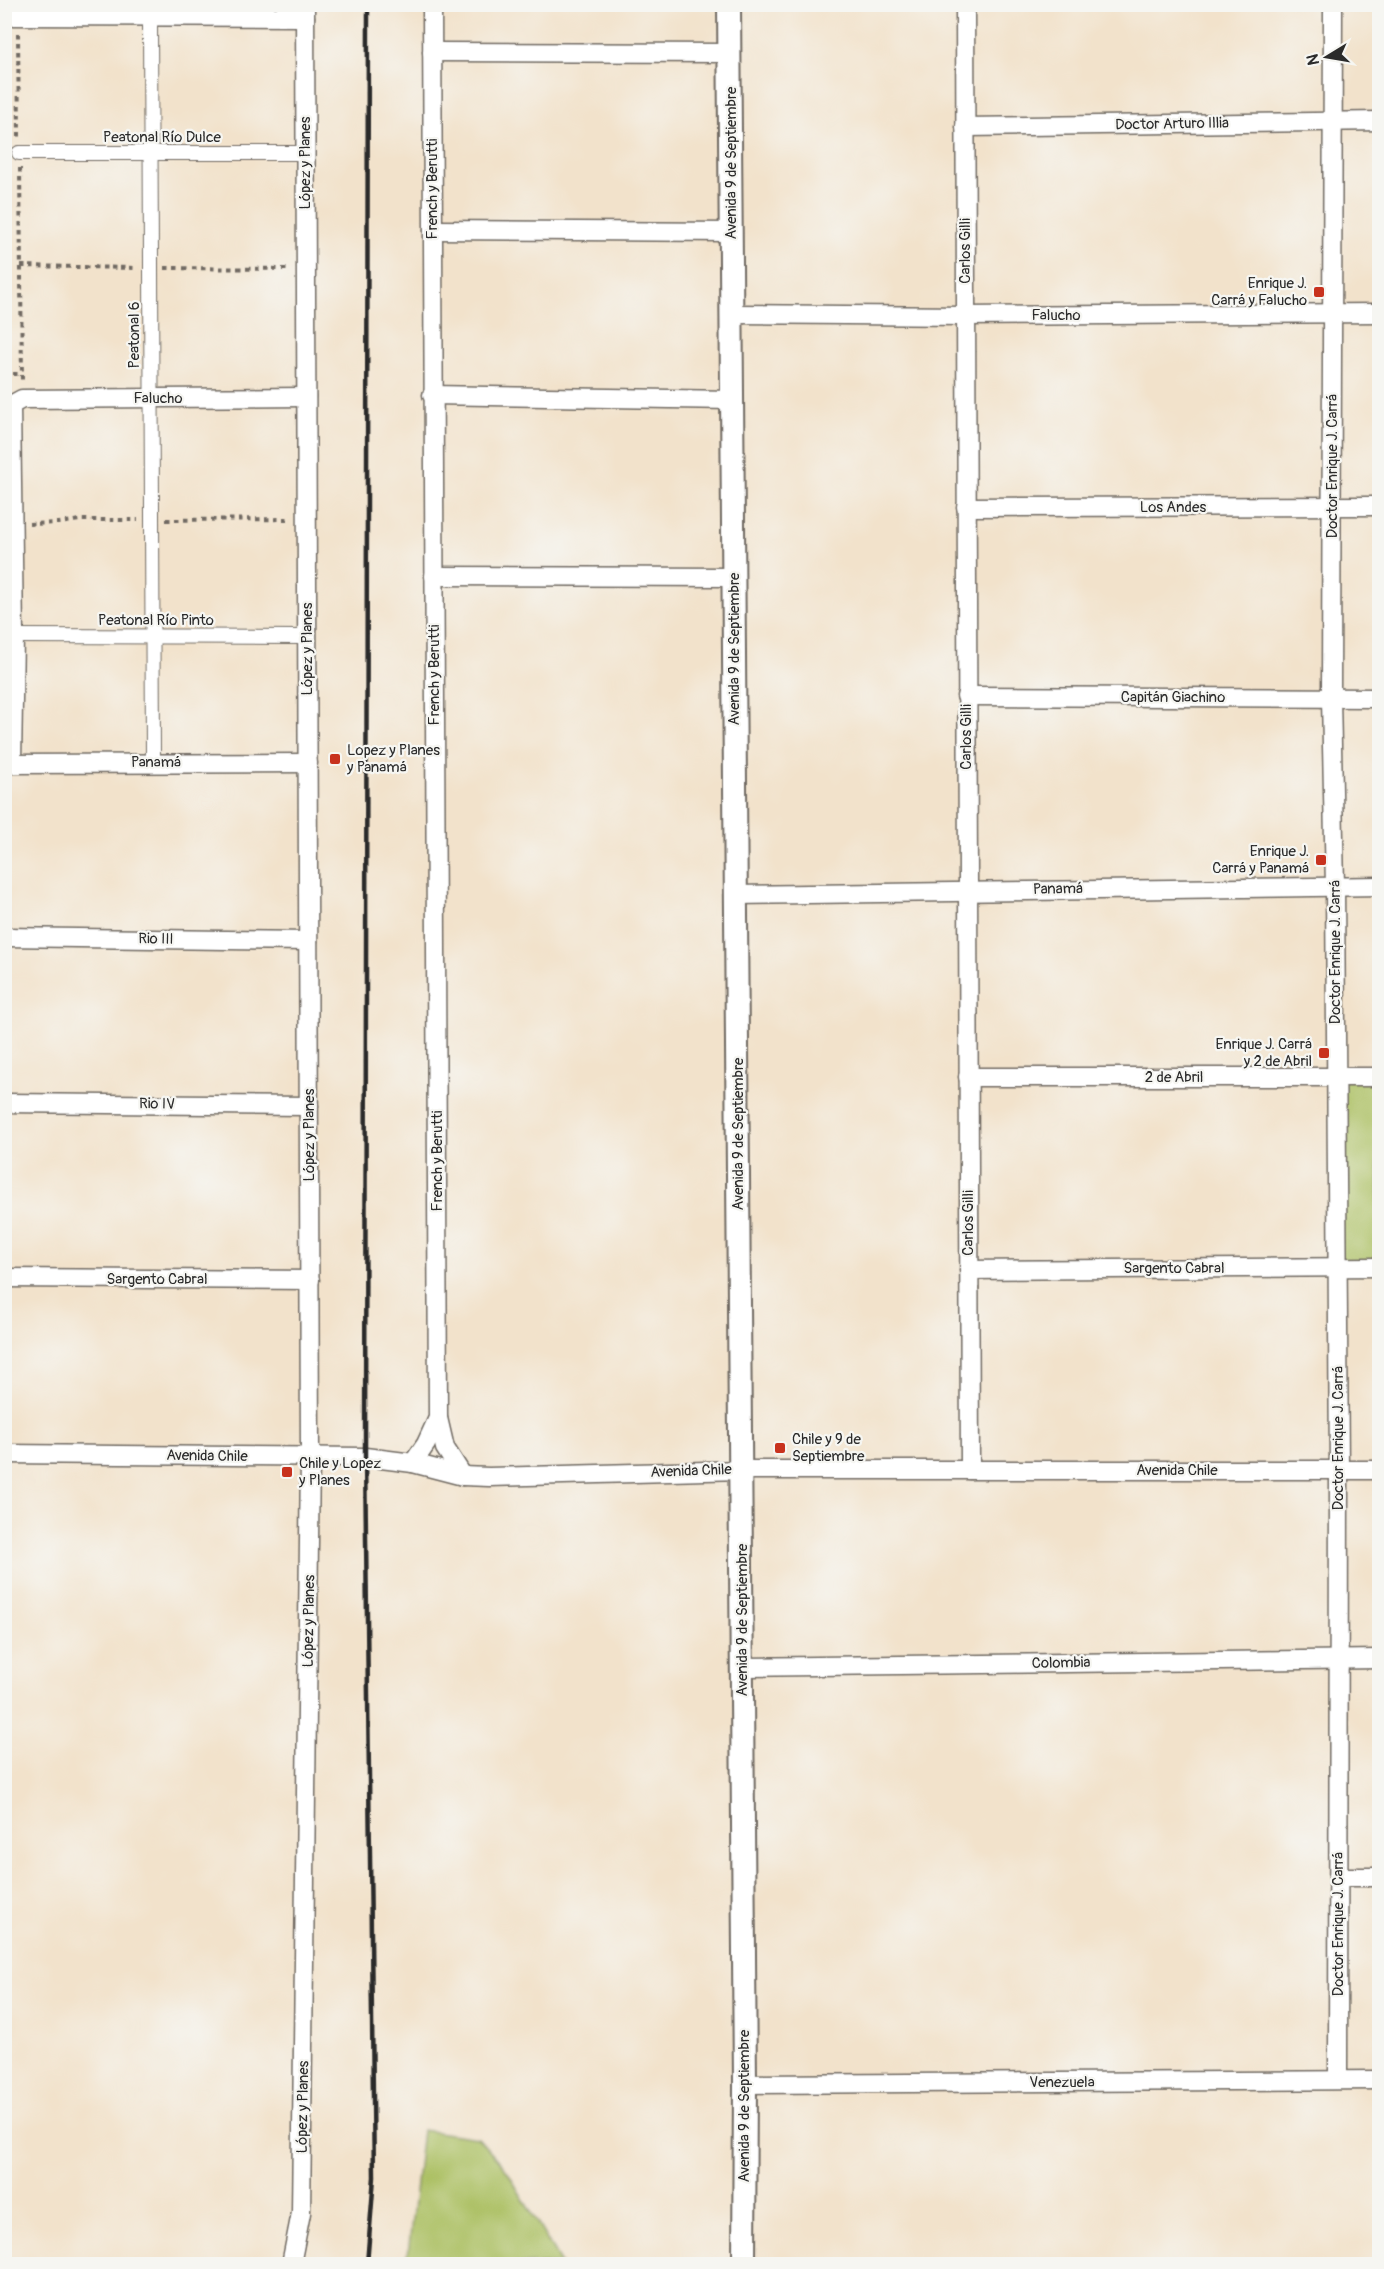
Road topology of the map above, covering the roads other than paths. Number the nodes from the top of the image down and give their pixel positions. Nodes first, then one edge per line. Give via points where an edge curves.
1 (432, 4) edge
2 (729, 4) edge
3 (965, 4) edge
4 (1333, 4) edge
5 (305, 11) edge
6 (11, 16) edge
7 (150, 16) junction
8 (432, 52) junction
9 (730, 53) junction
10 (1380, 121) edge
11 (1334, 122) junction
12 (965, 127) junction
13 (19, 153) road end
14 (150, 153) junction
15 (305, 153) junction
16 (433, 230) junction
17 (731, 232) junction
18 (1333, 313) junction
19 (1380, 313) edge
20 (732, 314) junction
21 (966, 316) junction
22 (432, 395) junction
23 (306, 397) junction
24 (151, 398) junction
25 (732, 400) junction
26 (1380, 506) edge
27 (966, 507) junction
28 (1332, 507) junction
29 (434, 576) junction
30 (734, 577) junction
31 (9, 636) edge
32 (153, 636) junction
33 (307, 637) junction
34 (966, 696) junction
35 (1331, 698) junction
36 (1380, 698) edge
37 (153, 762) junction
38 (308, 763) junction
39 (8, 764) edge
40 (1335, 886) junction
41 (1380, 886) edge
42 (967, 891) junction
43 (736, 895) junction
44 (4, 937) edge
45 (308, 941) junction
46 (968, 1077) junction
47 (1336, 1077) junction
48 (1380, 1077) edge
49 (4, 1103) edge
50 (309, 1106) junction
51 (1338, 1267) junction
52 (1380, 1267) edge
53 (969, 1270) junction
54 (4, 1278) edge
55 (310, 1280) junction
56 (438, 1418) junction
57 (4, 1454) edge
58 (310, 1457) junction
59 (413, 1464) junction
60 (741, 1470) junction
61 (970, 1470) junction
62 (1339, 1470) junction
63 (1380, 1470) edge
64 (463, 1476) junction
65 (1338, 1659) junction
66 (1380, 1659) edge
67 (742, 1667) junction
68 (1338, 1877) junction
69 (1380, 1877) edge
70 (1338, 2079) junction
71 (1380, 2080) edge
72 (745, 2084) junction
73 (744, 2214) junction
74 (291, 2265) edge
75 (744, 2265) edge
76 (755, 2265) edge

1 - 8 street, French y Berutti
2 - 9 street, Avenida 9 de Septiembre
3 - 12 street, Carlos Gilli
4 - 11 street, Doctor Enrique J. Carrá
5 - 7 street
5 - 15 street, López y Planes
6 - 7 street
7 - 14 street, Peatonal 6
8 - 9 street
8 - 16 street, French y Berutti
9 - 17 street, Avenida 9 de Septiembre
10 - 11 street, Doctor Arturo Illia
11 - 12 street, Doctor Arturo Illia
11 - 18 street, Doctor Enrique J. Carrá
12 - 21 street, Carlos Gilli
13 - 14 street, Peatonal Río Dulce
14 - 15 street, Peatonal Río Dulce
14 - 24 street, Peatonal 6
15 - 23 street, López y Planes
16 - 17 street
16 - 22 street, French y Berutti
17 - 20 street, Avenida 9 de Septiembre
18 - 19 street, Falucho
18 - 21 street, Falucho
18 - 28 street, Doctor Enrique J. Carrá
20 - 21 street, Falucho
20 - 25 street, Avenida 9 de Septiembre
21 - 27 street, Carlos Gilli
22 - 25 street
22 - 29 street, French y Berutti
23 - 24 street, Falucho
23 - 33 street, López y Planes
24 - 31 street, Falucho via 17,402
24 - 32 street, Peatonal 6
25 - 30 street, Avenida 9 de Septiembre
26 - 28 street, Los Andes
27 - 28 street, Los Andes
27 - 34 street, Carlos Gilli
28 - 35 street, Doctor Enrique J. Carrá
29 - 30 street
29 - 56 street, French y Berutti
30 - 43 street, Avenida 9 de Septiembre
31 - 32 street, Peatonal Río Pinto
31 - 39 street
32 - 33 street, Peatonal Río Pinto
32 - 37 street, Peatonal 6
33 - 38 street, López y Planes
34 - 35 street, Capitán Giachino
34 - 42 street, Carlos Gilli
35 - 36 street, Capitán Giachino
35 - 40 street, Doctor Enrique J. Carrá
37 - 38 street, Panamá
37 - 39 street, Panamá
38 - 45 street, López y Planes
40 - 41 street, Panamá
40 - 42 street, Panamá
40 - 47 street, Doctor Enrique J. Carrá
42 - 43 street, Panamá
42 - 46 street, Carlos Gilli
43 - 60 street, Avenida 9 de Septiembre
44 - 45 street, Rio III
45 - 50 street, López y Planes
46 - 47 street, 2 de Abril
46 - 53 street, Carlos Gilli
47 - 48 street, 2 de Abril
47 - 51 street, Doctor Enrique J. Carrá
49 - 50 street, Rio IV
50 - 55 street, López y Planes
51 - 52 street, Sargento Cabral
51 - 53 street, Sargento Cabral
51 - 62 street, Doctor Enrique J. Carrá
53 - 61 street, Carlos Gilli
54 - 55 street, Sargento Cabral
55 - 58 street, López y Planes
56 - 59 street, French y Berutti
56 - 64 street, French y Berutti via 445,1448
57 - 58 street, Avenida Chile
58 - 59 street, Avenida Chile via 365,1457
58 - 74 street, López y Planes via 301,2213
59 - 64 street, Avenida Chile
60 - 61 street, Avenida Chile
60 - 64 street, Avenida Chile
60 - 67 street, Avenida 9 de Septiembre
61 - 62 street, Avenida Chile
62 - 63 street, Avenida Chile
62 - 65 street, Doctor Enrique J. Carrá
65 - 66 street, Colombia
65 - 67 street, Colombia
65 - 68 street, Doctor Enrique J. Carrá
67 - 72 street, Avenida 9 de Septiembre
68 - 69 street
68 - 70 street, Doctor Enrique J. Carrá
70 - 71 street, Venezuela
70 - 72 street, Venezuela
72 - 73 street, Avenida 9 de Septiembre
73 - 75 street, Avenida 9 de Septiembre
73 - 76 street

